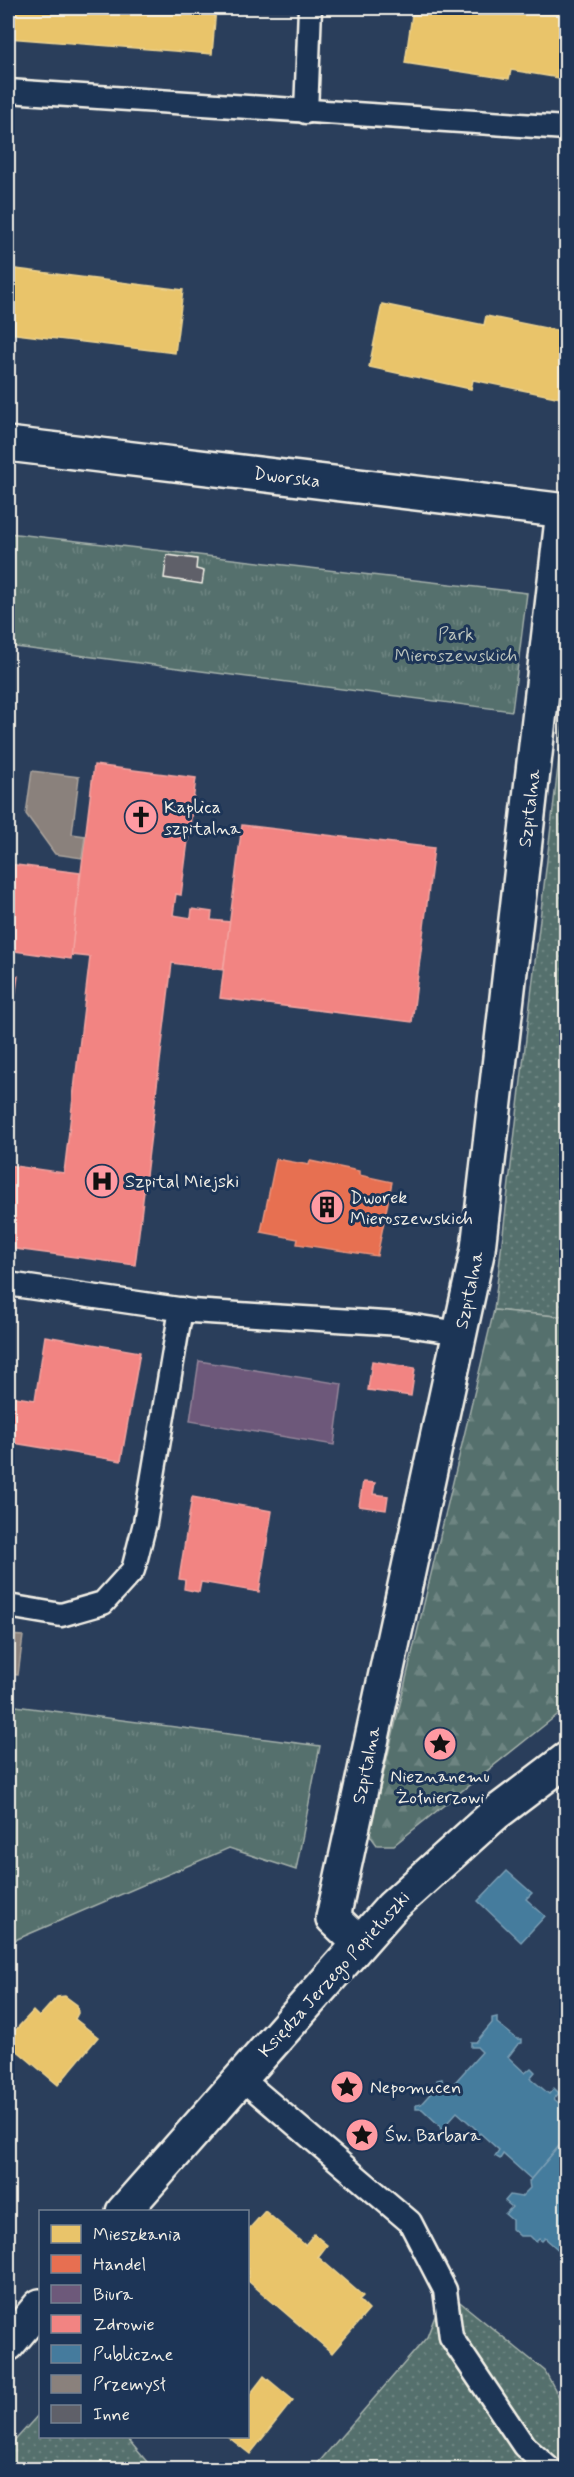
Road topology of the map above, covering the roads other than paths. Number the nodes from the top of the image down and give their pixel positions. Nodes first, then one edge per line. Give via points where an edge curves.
1 (310, 8) edge
2 (8, 91) edge
3 (306, 112) junction
4 (567, 128) edge
5 (8, 444) edge
6 (565, 511) edge
7 (8, 1284) edge
8 (181, 1309) junction
9 (460, 1333) junction
10 (8, 1606) edge
11 (567, 1760) edge
12 (358, 1942) junction
13 (242, 2079) junction
14 (124, 2210) edge
15 (39, 2307) edge
16 (8, 2344) edge
17 (551, 2469) edge

1 - 3 lane
2 - 3 lane
3 - 4 lane
5 - 6 street, Dworska
6 - 9 street, Szpitalna via 478,1249
7 - 8 lane
8 - 9 lane via 401,1324
8 - 10 lane via 145,1523 133,1570 103,1603 61,1615
9 - 12 street, Szpitalna via 333,1918
11 - 12 street, Księdza Jerzego Popiełuszki via 443,1858
12 - 13 street, Księdza Jerzego Popiełuszki
13 - 14 street, Księdza Jerzego Popiełuszki
13 - 17 lane via 410,2222 445,2290 451,2337 524,2446
15 - 16 street

